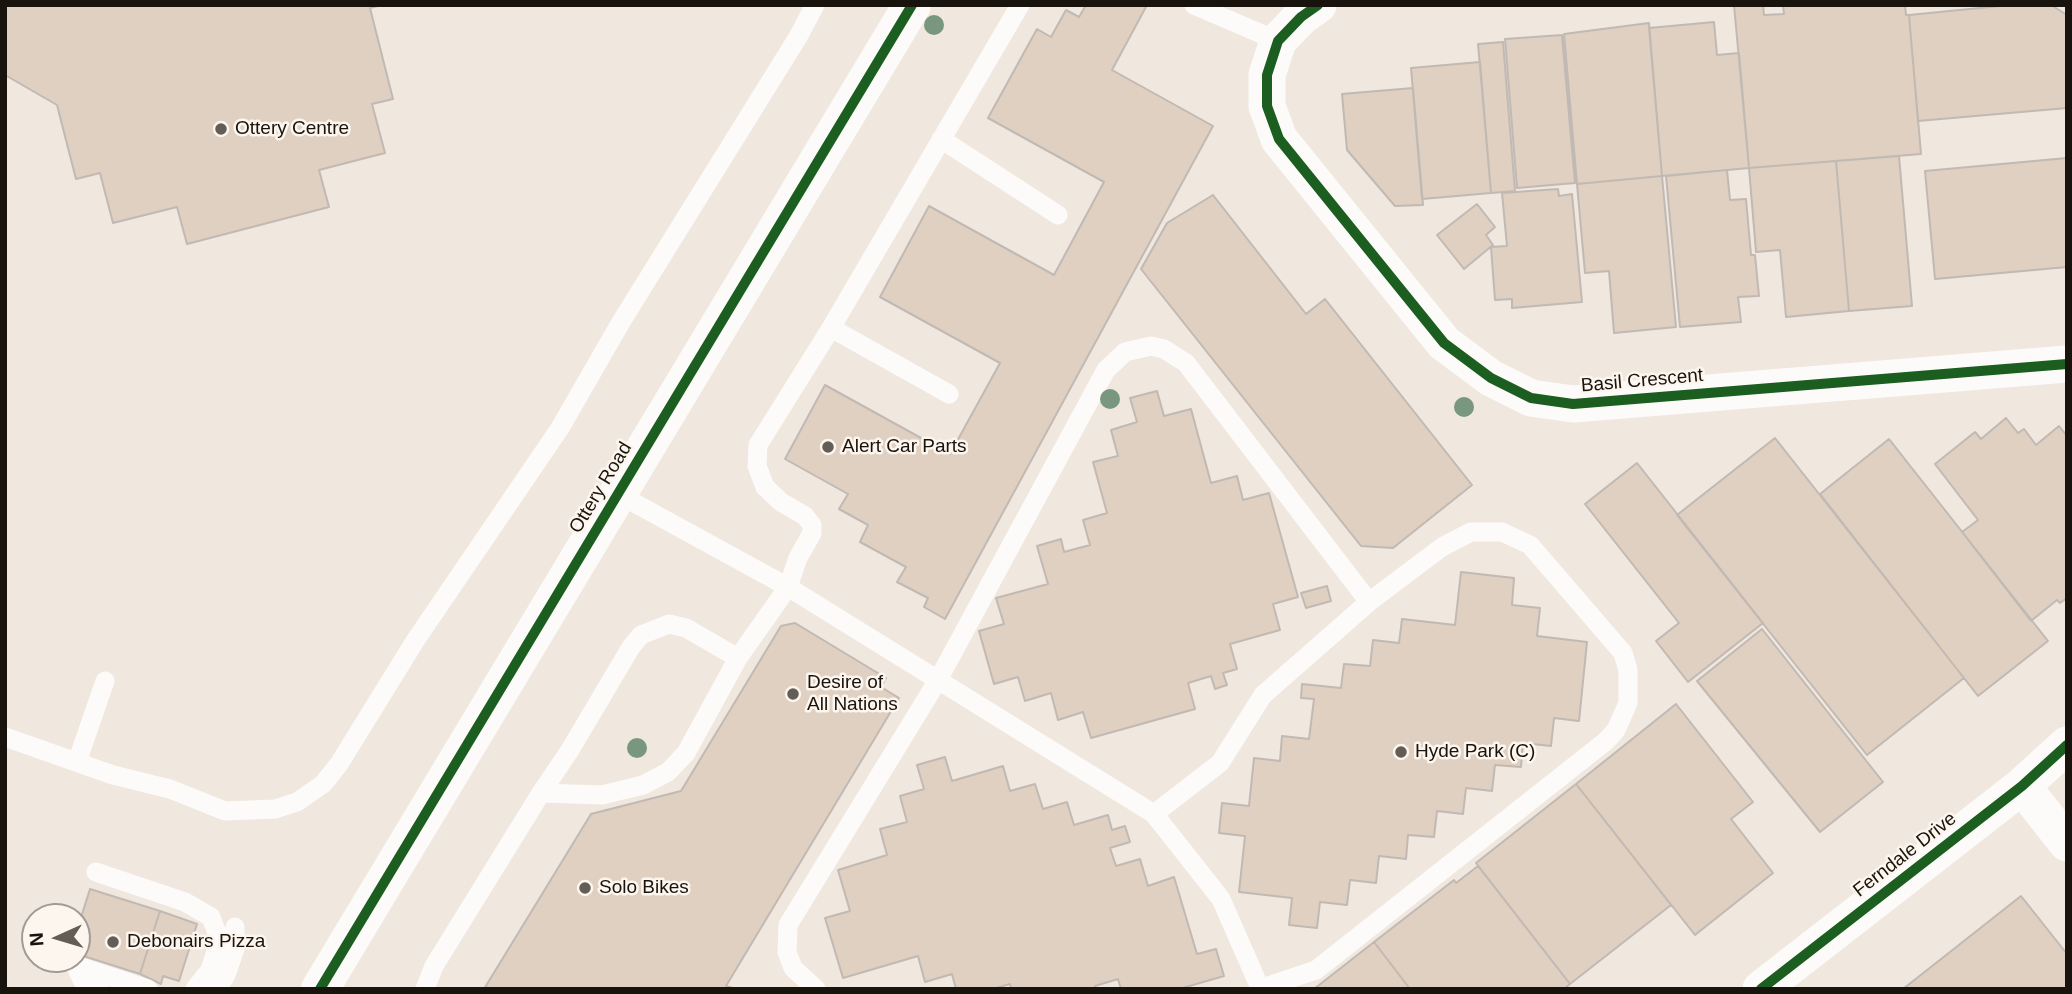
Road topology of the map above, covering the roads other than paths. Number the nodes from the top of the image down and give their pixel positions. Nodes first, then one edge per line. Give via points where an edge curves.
1 (815, 5) edge
2 (912, 5) edge
3 (1020, 5) edge
4 (1194, 5) edge
5 (1318, 5) edge
6 (1278, 41) junction
7 (941, 139) junction
8 (1058, 215) dead end
9 (831, 328) junction
10 (2067, 364) edge
11 (949, 394) dead end
12 (618, 494) junction
13 (788, 586) junction
14 (1369, 603) junction
15 (738, 658) junction
16 (938, 680) junction
17 (105, 681) dead end
18 (5, 737) edge
19 (2067, 745) edge
20 (76, 762) junction
21 (2022, 786) junction
22 (541, 793) junction
23 (1154, 814) junction
24 (2067, 844) edge
25 (96, 872) dead end
26 (235, 927) dead end
27 (1260, 988) edge
28 (99, 989) edge
29 (148, 989) edge
30 (195, 989) edge
31 (217, 989) edge
32 (320, 989) edge
33 (425, 989) edge
34 (816, 989) edge
35 (1761, 989) edge

1 - 20 lane via 560,428 323,783 297,802 275,809 225,811 170,789
2 - 12 street, Ottery Road
3 - 7 lane
4 - 6 lane
5 - 6 street, Basil Crescent
6 - 10 street, Basil Crescent via 1267,75 1267,106 1279,139 1444,343 1491,378 1531,398 1573,404
7 - 8 lane
7 - 9 lane
9 - 11 lane
9 - 13 lane via 756,454 765,486 812,525
12 - 13 lane
12 - 32 street, Ottery Road
13 - 15 lane
13 - 16 lane
14 - 16 lane via 1186,363 1164,349 1137,348 1125,352 1106,370
14 - 23 lane via 1263,695 1220,763
14 - 27 lane via 1455,538 1487,530 1517,537 1530,545 1623,653 1628,703 1606,741 1316,970
15 - 22 lane via 686,753 668,772 643,785 602,794
15 - 22 lane via 686,628 669,624 641,635
16 - 23 lane
16 - 34 lane via 788,925 787,952 793,968
17 - 20 lane
18 - 20 lane
19 - 21 street, Ferndale Drive
21 - 24 street
21 - 35 street, Ferndale Drive
22 - 33 lane
23 - 27 lane via 1221,899
25 - 30 lane via 185,902 211,917 217,933 216,951 210,970
26 - 31 lane via 235,949
28 - 29 lane via 83,982 75,965

